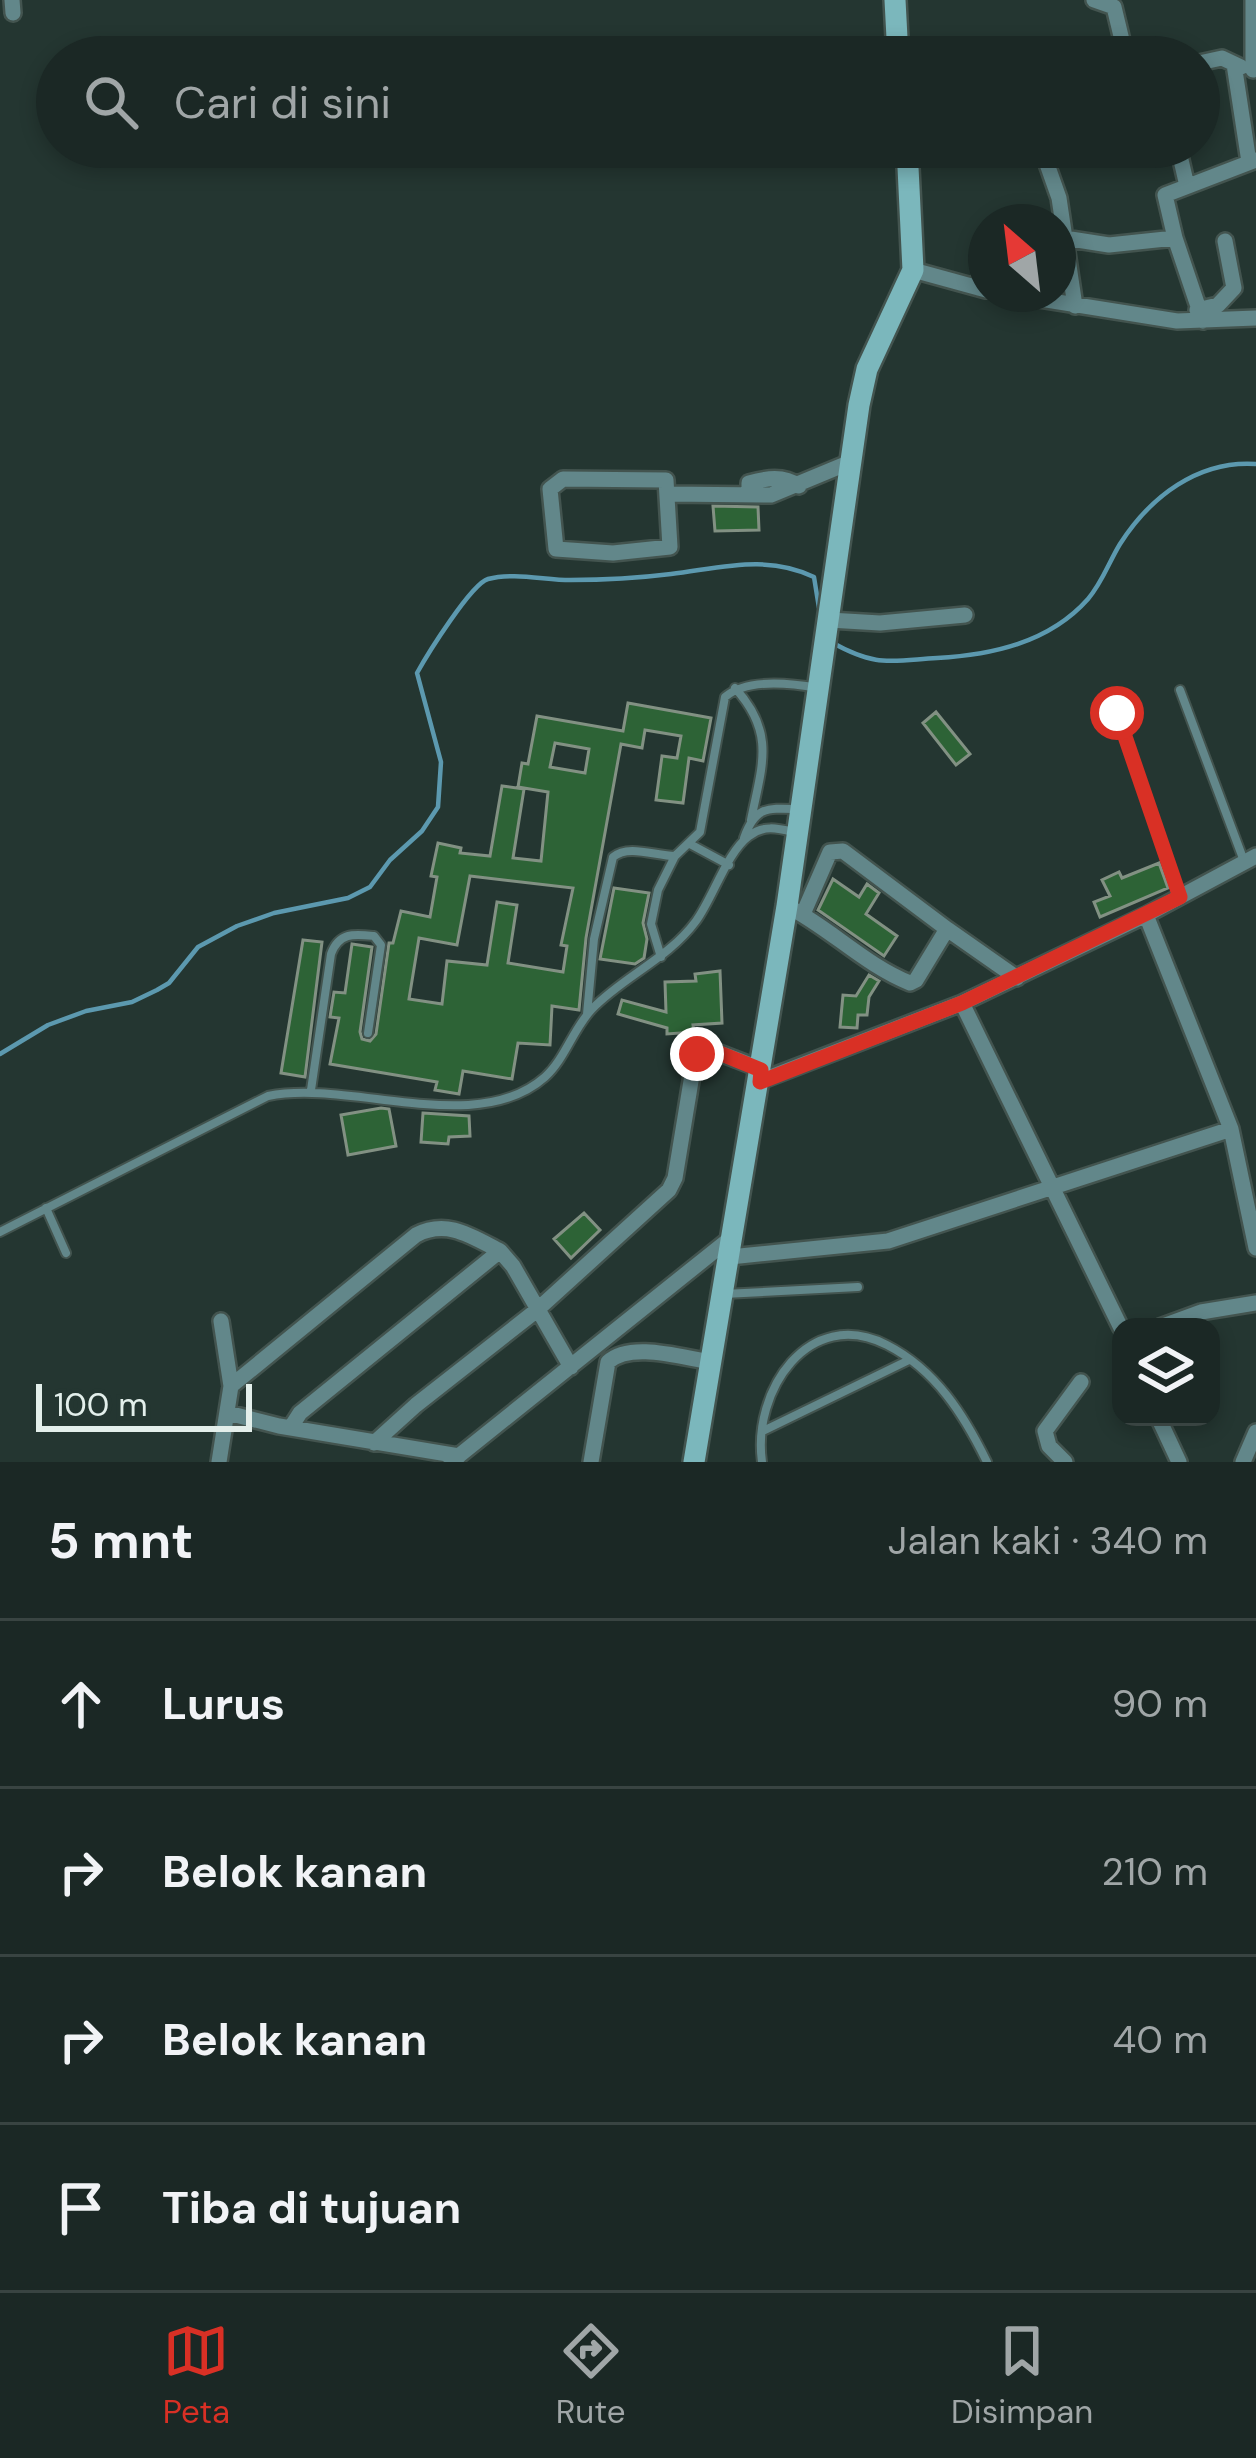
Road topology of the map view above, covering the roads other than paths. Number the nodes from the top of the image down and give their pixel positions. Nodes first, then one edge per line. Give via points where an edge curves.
1 (895, 0) edge
2 (1094, 0) edge
3 (1253, 0) edge
4 (897, 36) edge
5 (1121, 36) edge
6 (1220, 58) edge
7 (1234, 64) junction
8 (1254, 70) edge
9 (1253, 161) edge
10 (908, 168) edge
11 (1048, 168) edge
12 (1183, 168) edge
13 (1187, 186) junction
14 (1059, 204) edge
15 (1175, 238) junction
16 (1076, 239) edge
17 (1225, 242) dead end
18 (913, 269) junction
19 (968, 285) edge
20 (1076, 306) edge
21 (1200, 316) junction
22 (1256, 318) edge
23 (853, 461) junction
24 (668, 494) junction
25 (964, 615) dead end
26 (828, 634) junction
27 (735, 688) junction
28 (819, 688) junction
29 (1180, 690) dead end
30 (1117, 713) dead end
31 (751, 820) junction
32 (799, 821) junction
33 (744, 839) junction
34 (689, 844) junction
35 (675, 856) junction
36 (1250, 860) edge
37 (729, 865) junction
38 (1180, 897) junction
39 (795, 910) junction
40 (1146, 915) junction
41 (947, 929) junction
42 (661, 957) junction
43 (1017, 978) junction
44 (962, 1003) junction
45 (587, 1014) junction
46 (368, 1033) dead end
47 (760, 1076) junction
48 (311, 1090) junction
49 (1231, 1130) junction
50 (1051, 1187) junction
51 (1249, 1187) edge
52 (46, 1208) junction
53 (0, 1232) edge
54 (732, 1246) junction
55 (1256, 1248) edge
56 (67, 1252) dead end
57 (500, 1252) junction
58 (858, 1287) dead end
59 (722, 1294) junction
60 (1256, 1304) edge
61 (536, 1310) junction
62 (1116, 1318) edge
63 (1185, 1318) edge
64 (221, 1321) dead end
65 (909, 1360) junction
66 (712, 1362) junction
67 (572, 1367) junction
68 (1081, 1382) dead end
69 (231, 1386) junction
70 (228, 1413) junction
71 (1162, 1426) edge
72 (290, 1427) junction
73 (763, 1430) junction
74 (1256, 1432) edge
75 (374, 1443) junction
76 (455, 1459) edge
77 (219, 1462) edge
78 (591, 1462) edge
79 (694, 1462) edge
80 (762, 1462) edge
81 (987, 1462) edge
82 (1066, 1462) edge
83 (1179, 1462) edge
84 (1243, 1462) edge

1 - 4 street
2 - 5 street via 1114,7
3 - 8 street
6 - 7 street
7 - 8 street
7 - 9 street
9 - 13 street
10 - 18 street
11 - 14 street
12 - 13 street
13 - 15 street via 1165,195
15 - 16 street
15 - 21 street
17 - 21 street via 1234,288
18 - 19 street
18 - 23 street via 867,369
20 - 21 street via 1177,321
21 - 22 street
23 - 24 street via 771,495
23 - 26 street
24 - 24 street via 668,549 578,552 553,544 555,481 666,480
25 - 26 street
26 - 28 street
27 - 28 lane
27 - 31 lane via 764,739
27 - 34 lane via 721,709 706,812
28 - 32 street
29 - 36 lane
30 - 38 lane
31 - 32 lane via 764,809
31 - 33 lane
32 - 33 lane
32 - 39 street
33 - 37 lane
34 - 35 lane
34 - 37 lane
35 - 42 lane via 651,924
35 - 45 lane via 622,850 614,857
36 - 38 street
37 - 42 lane via 695,922
38 - 40 street
39 - 41 street via 910,983
39 - 41 street via 835,850
39 - 47 street
40 - 43 street
40 - 49 street
41 - 43 street
42 - 45 lane
43 - 44 street
44 - 47 street
44 - 50 street
45 - 48 lane via 548,1075 501,1099 455,1106
46 - 48 lane via 381,945 374,936 349,934 332,954
47 - 54 street
47 - 61 street via 712,1050 697,1054 670,1190
48 - 52 lane via 268,1096
49 - 50 street
49 - 51 street
50 - 54 street via 888,1241
50 - 62 street
51 - 55 street
52 - 53 lane
52 - 56 lane
54 - 59 street
54 - 67 street
57 - 61 street
57 - 69 street via 450,1228 429,1228
57 - 72 street
58 - 59 lane
59 - 66 street
60 - 63 street
61 - 67 street
61 - 75 street
64 - 69 street
65 - 73 lane
65 - 73 lane via 863,1337 817,1343 784,1366
65 - 81 lane via 947,1394
66 - 78 street via 615,1355
66 - 79 street
67 - 76 street
68 - 82 street via 1045,1431
69 - 70 street
70 - 72 street
70 - 77 street
71 - 83 street
72 - 75 street
73 - 80 lane
74 - 84 street
75 - 76 street

